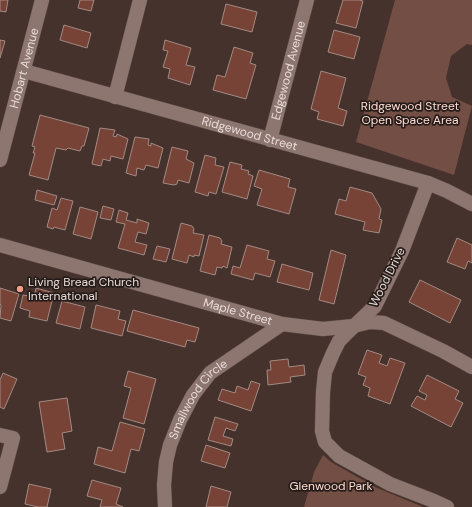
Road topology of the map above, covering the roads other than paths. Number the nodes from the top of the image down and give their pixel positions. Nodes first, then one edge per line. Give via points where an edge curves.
1 (42, 0) edge
2 (140, 0) edge
3 (307, 0) edge
4 (24, 71) junction
5 (115, 97) junction
6 (270, 140) junction
7 (0, 160) edge
8 (428, 183) junction
9 (472, 204) edge
10 (0, 245) edge
11 (282, 324) junction
12 (353, 326) junction
13 (472, 367) edge
14 (0, 435) edge
15 (0, 487) edge
16 (166, 507) edge
17 (447, 507) edge

1 - 4 street, Hobart Avenue
2 - 5 street
3 - 6 street, Edgewood Avenue
4 - 5 street, Ridgewood Street
4 - 7 street, Hobart Avenue
5 - 6 street, Ridgewood Street
6 - 8 street, Ridgewood Street
8 - 9 street, Ridgewood Street
8 - 12 street, Wood Drive via 402,251 375,306
10 - 11 street, Maple Street
11 - 12 street, Maple Street via 323,329
11 - 16 street, Smallwood Circle via 210,373 193,396 170,445 164,485
12 - 13 street, Maple Street via 370,322 384,323
12 - 17 street, Wood Drive via 339,341 325,372 322,431 325,442 339,456 390,484
14 - 15 street via 13,438

